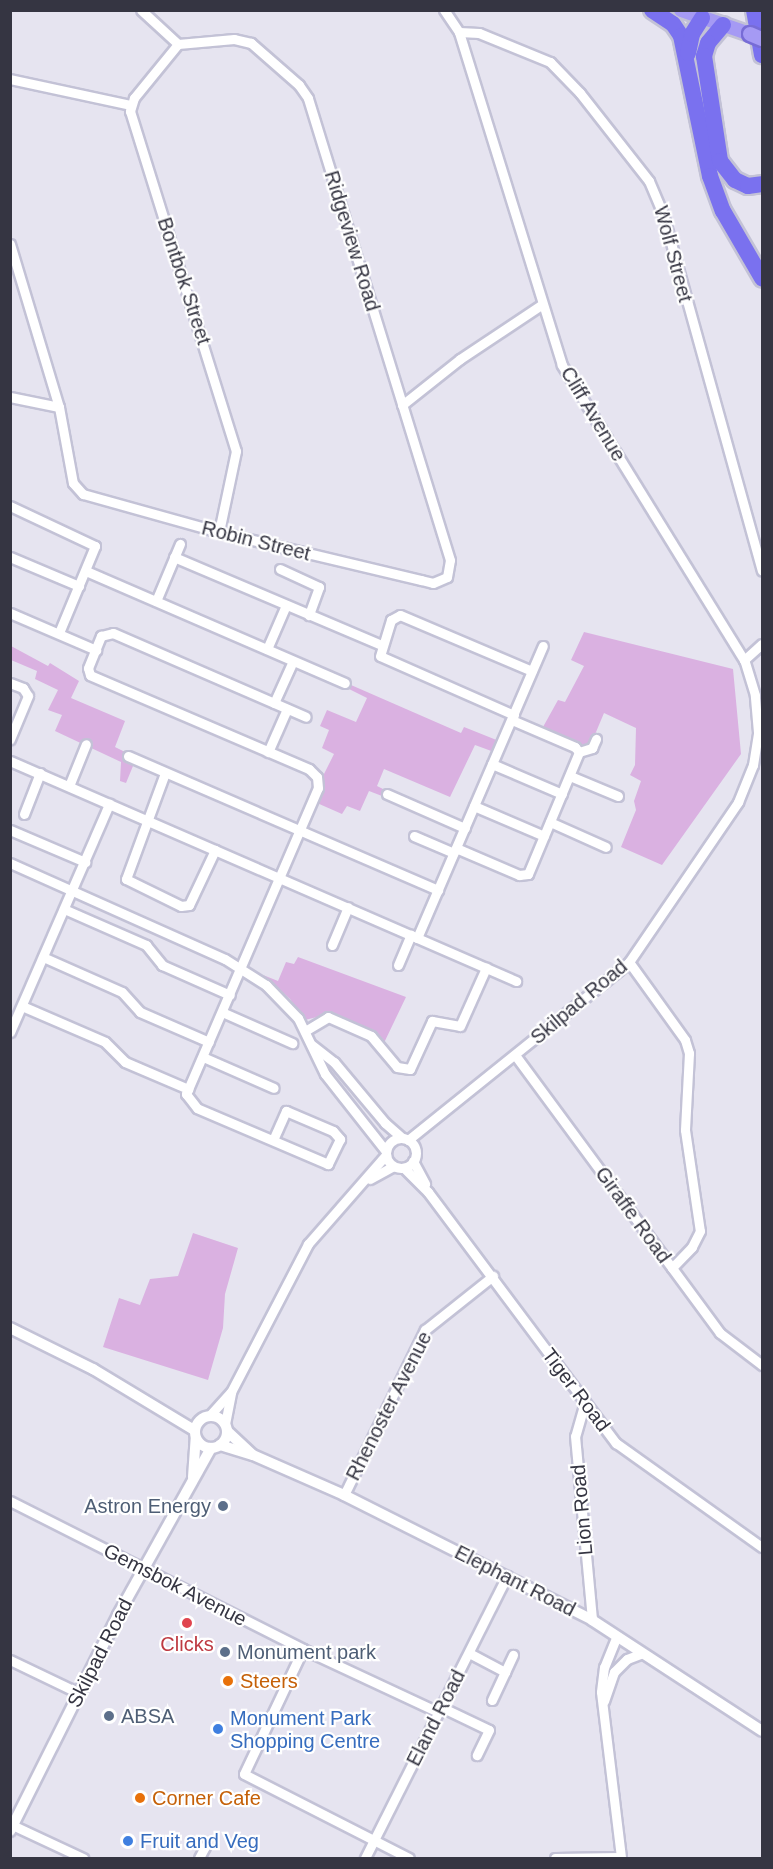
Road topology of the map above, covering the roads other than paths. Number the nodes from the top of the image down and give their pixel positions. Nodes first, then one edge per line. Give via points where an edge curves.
1 (141, 10) edge
2 (444, 10) edge
3 (652, 10) edge
4 (681, 10) edge
5 (754, 10) edge
6 (759, 10) edge
7 (702, 18) junction
8 (726, 26) junction
9 (762, 26) edge
10 (459, 32) junction
11 (762, 39) edge
12 (178, 44) junction
13 (688, 54) junction
14 (762, 55) edge
15 (10, 79) edge
16 (130, 105) junction
17 (762, 184) edge
18 (10, 244) edge
19 (762, 278) edge
20 (542, 305) junction
21 (10, 397) edge
22 (402, 405) junction
23 (59, 406) junction
24 (10, 506) edge
25 (219, 532) junction
26 (180, 544) dead end
27 (10, 557) edge
28 (174, 557) junction
29 (280, 569) dead end
30 (86, 571) junction
31 (762, 571) edge
32 (444, 579) joint
33 (79, 586) junction
34 (156, 601) junction
35 (286, 605) junction
36 (10, 613) edge
37 (309, 615) junction
38 (59, 633) junction
39 (762, 644) edge
40 (381, 645) junction
41 (543, 646) dead end
42 (267, 649) junction
43 (96, 650) junction
44 (744, 660) junction
45 (293, 661) junction
46 (532, 671) junction
47 (10, 683) edge
48 (345, 683) dead end
49 (274, 703) junction
50 (287, 709) junction
51 (306, 717) dead end
52 (513, 717) junction
53 (10, 739) edge
54 (596, 739) dead end
55 (86, 744) dead end
56 (268, 752) junction
57 (579, 752) junction
58 (128, 756) dead end
59 (10, 761) edge
60 (492, 764) junction
61 (753, 765) joint
62 (40, 773) junction
63 (165, 773) junction
64 (570, 776) junction
65 (69, 786) junction
66 (387, 794) dead end
67 (562, 794) junction
68 (618, 796) dead end
69 (109, 804) junction
70 (474, 806) junction
71 (24, 814) dead end
72 (148, 821) junction
73 (550, 822) junction
74 (465, 828) junction
75 (10, 830) edge
76 (300, 831) junction
77 (414, 836) dead end
78 (544, 836) junction
79 (606, 847) dead end
80 (215, 850) junction
81 (455, 851) junction
82 (85, 862) junction
83 (10, 863) edge
84 (280, 878) junction
85 (438, 890) junction
86 (72, 891) junction
87 (348, 907) junction
88 (64, 909) junction
89 (414, 936) junction
90 (332, 945) dead end
91 (43, 957) junction
92 (629, 962) junction
93 (398, 965) dead end
94 (241, 968) junction
95 (486, 968) junction
96 (516, 981) dead end
97 (230, 995) junction
98 (22, 1006) junction
99 (222, 1012) junction
100 (305, 1031) junction
101 (10, 1032) edge
102 (209, 1042) junction
103 (292, 1043) dead end
104 (312, 1045) junction
105 (515, 1055) junction
106 (202, 1057) junction
107 (274, 1088) dead end
108 (188, 1089) junction
109 (432, 1123) junction
110 (405, 1139) junction
111 (273, 1140) junction
112 (416, 1150) junction
113 (386, 1153) junction
114 (413, 1161) junction
115 (393, 1166) junction
116 (404, 1168) junction
117 (365, 1182) junction
118 (428, 1192) junction
119 (672, 1268) junction
120 (493, 1276) junction
121 (10, 1328) edge
122 (762, 1365) edge
123 (231, 1392) junction
124 (585, 1402) junction
125 (169, 1414) junction
126 (205, 1417) junction
127 (226, 1428) junction
128 (195, 1434) junction
129 (215, 1447) junction
130 (253, 1455) junction
131 (193, 1477) junction
132 (344, 1495) junction
133 (10, 1501) edge
134 (762, 1547) edge
135 (144, 1569) junction
136 (507, 1576) junction
137 (592, 1620) junction
138 (616, 1638) junction
139 (303, 1649) junction
140 (469, 1653) junction
141 (640, 1654) junction
142 (513, 1655) dead end
143 (10, 1660) edge
144 (505, 1672) junction
145 (78, 1693) junction
146 (492, 1700) dead end
147 (602, 1706) junction
148 (440, 1710) junction
149 (762, 1731) edge
150 (477, 1755) dead end
151 (11, 1827) edge
152 (374, 1842) junction
153 (206, 1845) dead end
154 (83, 1858) edge
155 (199, 1858) edge
156 (365, 1858) edge
157 (409, 1858) edge
158 (555, 1858) edge
159 (621, 1858) edge

1 - 12 street
2 - 10 street, Cliff Avenue
3 - 13 highway via 673,24
4 - 7 main road
5 - 14 highway
6 - 9 highway
7 - 8 main road
7 - 13 highway via 692,34
8 - 11 main road, bridge
8 - 17 highway via 708,43 704,56 720,160 735,180 748,186
10 - 20 street, Cliff Avenue
10 - 31 street, Wolf Street via 487,36 550,62 580,93 650,181 663,214
12 - 16 street
12 - 22 street, Ridgeview Road via 234,39 251,43 299,85 308,98
13 - 19 highway via 710,176 723,211
15 - 16 street
16 - 25 street, Bontbok Street via 236,451
18 - 23 street
20 - 22 street via 460,359
20 - 44 street, Cliff Avenue via 569,379
21 - 23 street
22 - 32 street, Ridgeview Road via 450,560
23 - 25 street, Robin Street via 73,483 93,499
24 - 30 street via 93,542 95,550
25 - 32 street, Robin Street via 421,580
26 - 28 street
27 - 33 street
28 - 34 street
28 - 35 street
29 - 37 street via 319,587
30 - 33 street
30 - 34 street
33 - 38 street
34 - 42 street
35 - 37 street
35 - 42 street
36 - 38 street
37 - 40 street
38 - 43 street
39 - 44 street
40 - 46 street via 391,620 400,615
40 - 52 street via 380,656 384,659
41 - 46 street
42 - 45 street
43 - 49 street via 104,633 113,633
43 - 56 street via 88,668 90,675
44 - 61 street, Cliff Avenue via 758,715
45 - 48 street
45 - 49 street
46 - 52 street
47 - 53 street via 28,696
49 - 50 street
50 - 51 street
50 - 56 street
52 - 57 street
52 - 60 street
54 - 57 street via 592,748
55 - 65 street
56 - 76 street via 309,769 317,777 318,788
57 - 64 street
58 - 63 street
59 - 62 street
60 - 67 street
60 - 70 street
61 - 92 street, Skilpad Road via 733,809
62 - 65 street
62 - 71 street
63 - 72 street
63 - 76 street
64 - 67 street
64 - 68 street
65 - 69 street
66 - 74 street
67 - 73 street
69 - 72 street
69 - 82 street
70 - 74 street
70 - 78 street
72 - 80 street
72 - 80 street via 126,879 181,906 191,902
73 - 78 street
73 - 79 street
74 - 81 street
75 - 82 street
76 - 84 street
76 - 85 street
77 - 81 street
78 - 81 street via 528,874 522,876
80 - 84 street
81 - 85 street
82 - 86 street
83 - 86 street
84 - 87 street
84 - 94 street
85 - 89 street
86 - 88 street
86 - 94 street
87 - 89 street
87 - 90 street
88 - 91 street
88 - 97 street via 146,945 162,965
89 - 93 street
89 - 95 street
91 - 98 street
91 - 102 street via 122,992 140,1012
92 - 105 street, Skilpad Road
92 - 119 street via 685,1040 689,1053 685,1130 700,1231 695,1243
94 - 97 street
94 - 100 street via 285,1002
95 - 96 street
95 - 100 street via 460,1026 432,1021 410,1070 397,1067 371,1036 328,1017
97 - 99 street
98 - 101 street
98 - 108 street via 105,1042 125,1062
99 - 102 street
99 - 103 street
100 - 104 street
102 - 106 street
104 - 110 street via 334,1062 385,1123
104 - 113 street via 325,1074
105 - 109 street, Skilpad Road
105 - 119 street, Giraffe Road
106 - 107 street
106 - 108 street
108 - 111 street via 187,1099 197,1108
109 - 110 street, Skilpad Road
109 - 112 street, Skilpad Road
110 - 112 street
110 - 113 street via 389,1142
111 - 111 street via 328,1164 340,1139 333,1131 286,1111
112 - 114 street
113 - 115 street
113 - 117 street
114 - 116 street
114 - 118 street, Tiger Road
115 - 116 street
115 - 117 street
116 - 118 street, Tiger Road
117 - 123 street via 324,1222 298,1259
118 - 120 street, Tiger Road
119 - 122 street, Giraffe Road via 720,1333
120 - 124 street, Tiger Road
120 - 132 street, Rhenoster Avenue via 425,1330
121 - 125 street via 93,1369
123 - 126 street
123 - 127 street
124 - 134 street, Tiger Road via 632,1457
124 - 137 street, Lion Road via 576,1436
125 - 126 street
125 - 128 street
126 - 127 street, Elephant Road
126 - 128 street
127 - 129 street, Skilpad Road
127 - 130 street, Elephant Road
128 - 129 street, Elephant Road
128 - 131 street, Skilpad Road
129 - 130 street, Elephant Road
129 - 131 street, Skilpad Road
130 - 132 street, Elephant Road
131 - 135 street, Skilpad Road
132 - 136 street, Elephant Road
133 - 135 street, Gemsbok Avenue
135 - 139 street, Gemsbok Avenue
135 - 145 street, Skilpad Road
136 - 137 street, Elephant Road
136 - 140 street, Eland Road
137 - 138 street, Elephant Road
138 - 141 street, Elephant Road
138 - 147 street via 602,1673
139 - 148 street, Gemsbok Avenue
139 - 152 street via 244,1774
140 - 144 street
140 - 148 street, Eland Road
141 - 147 street via 627,1659 614,1672
141 - 149 street, Elephant Road
142 - 144 street
143 - 145 street
144 - 146 street
145 - 151 street, Skilpad Road
147 - 159 street
148 - 150 street, Gemsbok Avenue via 489,1730
148 - 152 street, Eland Road
151 - 154 street
152 - 156 street, Eland Road
152 - 157 street
153 - 155 street
158 - 159 street

